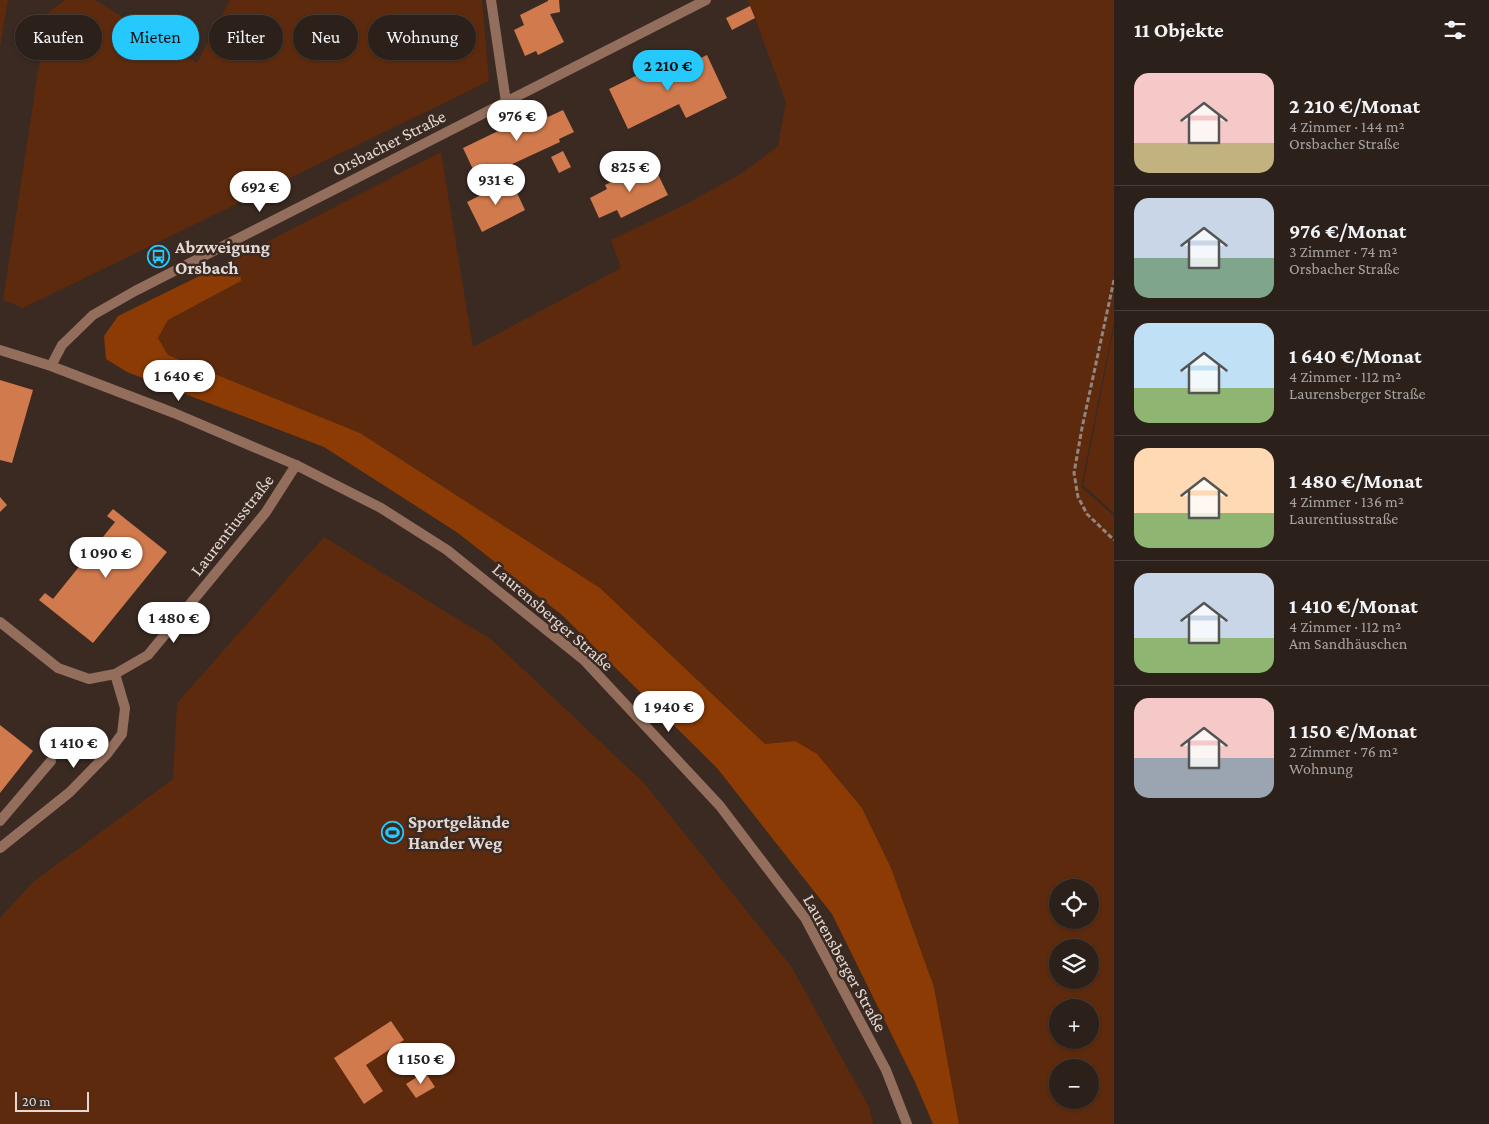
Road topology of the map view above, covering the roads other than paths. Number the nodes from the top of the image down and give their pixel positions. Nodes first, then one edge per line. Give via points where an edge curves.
1 (491, 0) edge
2 (706, 0) edge
3 (506, 102) junction
4 (0, 350) edge
5 (51, 366) junction
6 (296, 465) junction
7 (0, 622) edge
8 (115, 674) junction
9 (52, 761) dead end
10 (0, 821) edge
11 (0, 848) edge
12 (907, 1124) edge

1 - 3 street
2 - 3 street, Orsbacher Straße
3 - 5 street, Orsbacher Straße via 93,315 62,346
4 - 5 street, Laurensberger Straße
5 - 6 street, Laurensberger Straße via 174,413
6 - 8 street, Laurentiusstraße via 266,512 148,655
6 - 12 street, Laurensberger Straße via 381,508 454,556 584,660 720,806 805,918 886,1070
7 - 8 street, Laurentiusstraße via 58,668 89,679
8 - 11 street via 125,708 122,734 70,792
9 - 10 street

